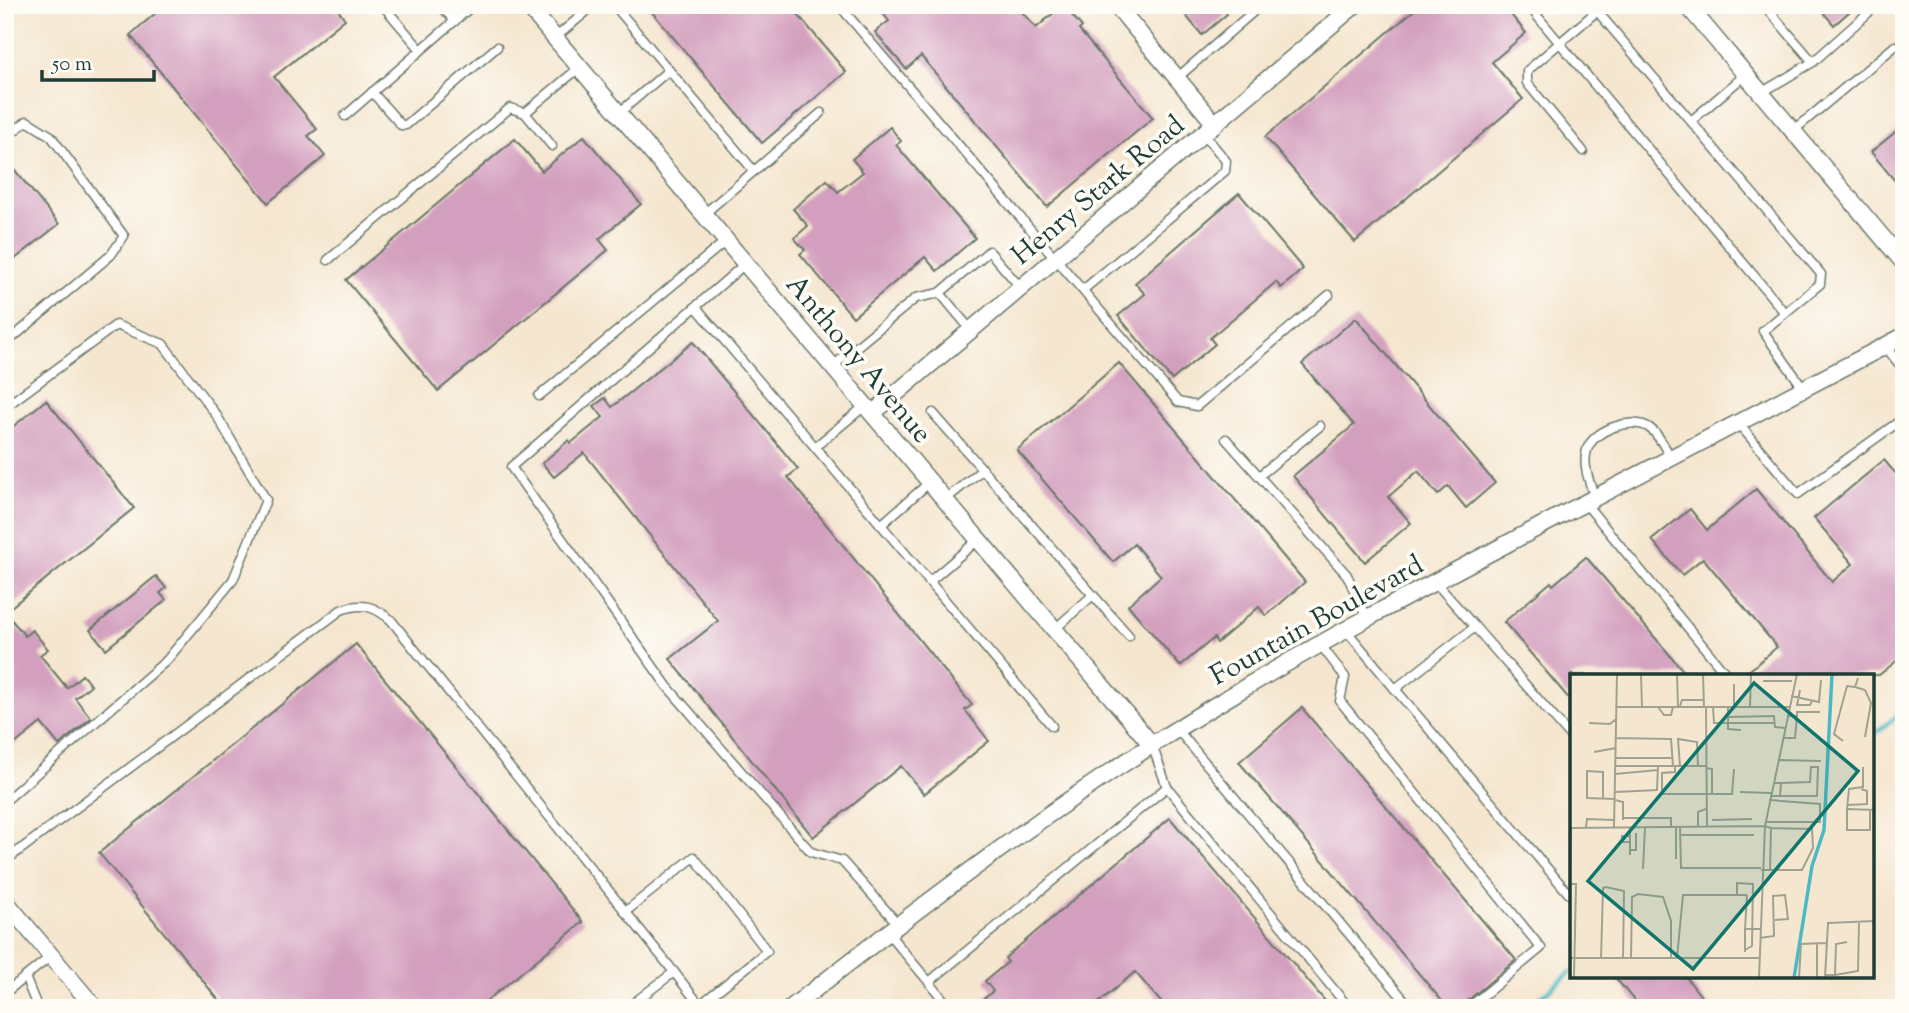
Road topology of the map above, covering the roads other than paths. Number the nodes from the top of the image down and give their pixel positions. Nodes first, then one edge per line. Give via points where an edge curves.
1 (386, 5) edge
2 (440, 5) edge
3 (473, 5) edge
4 (527, 5) edge
5 (594, 5) edge
6 (614, 5) edge
7 (1116, 5) edge
8 (1261, 5) edge
9 (1354, 5) edge
10 (1528, 5) edge
11 (1687, 5) edge
12 (1764, 5) edge
13 (1877, 5) edge
14 (847, 8) edge
15 (1600, 8) edge
16 (455, 22) junction
17 (555, 38) junction
18 (1560, 43) junction
19 (496, 47) dead end
20 (1895, 47) dead end
21 (421, 50) junction
22 (1813, 62) junction
23 (580, 67) junction
24 (669, 70) junction
25 (1745, 75) junction
26 (1177, 78) junction
27 (372, 92) junction
28 (1760, 93) junction
29 (525, 113) junction
30 (619, 113) junction
31 (821, 113) dead end
32 (345, 116) dead end
33 (1691, 121) junction
34 (1209, 129) junction
35 (1793, 131) junction
36 (5, 138) edge
37 (552, 146) dead end
38 (1583, 151) dead end
39 (754, 171) junction
40 (705, 214) junction
41 (727, 240) junction
42 (1057, 258) junction
43 (328, 260) dead end
44 (1904, 263) edge
45 (746, 264) junction
46 (1021, 288) junction
47 (1083, 290) junction
48 (940, 293) junction
49 (1329, 295) dead end
50 (696, 307) junction
51 (1785, 313) junction
52 (971, 330) junction
53 (1904, 336) edge
54 (5, 344) edge
55 (1885, 346) junction
56 (833, 366) junction
57 (1904, 370) edge
58 (1804, 389) junction
59 (539, 396) dead end
60 (5, 407) edge
61 (870, 409) junction
62 (933, 413) dead end
63 (1904, 418) edge
64 (1738, 423) junction
65 (1320, 426) dead end
66 (1226, 439) dead end
67 (814, 447) junction
68 (1671, 458) junction
69 (983, 469) junction
70 (1259, 476) junction
71 (931, 481) junction
72 (946, 499) junction
73 (1590, 501) junction
74 (881, 524) junction
75 (979, 539) junction
76 (929, 582) junction
77 (1435, 582) junction
78 (1093, 595) junction
79 (1367, 618) junction
80 (1475, 627) junction
81 (1055, 629) junction
82 (1346, 630) junction
83 (1129, 636) dead end
84 (1320, 644) junction
85 (1726, 674) edge
86 (1395, 689) junction
87 (1052, 726) dead end
88 (1177, 729) junction
89 (1570, 736) edge
90 (1152, 745) junction
91 (1167, 787) junction
92 (5, 801) edge
93 (5, 861) edge
94 (1570, 894) edge
95 (5, 901) edge
96 (625, 912) junction
97 (893, 928) junction
98 (51, 956) junction
99 (674, 972) junction
100 (25, 977) junction
101 (929, 982) junction
102 (5, 993) edge
103 (699, 1007) edge
104 (31, 1008) edge
105 (95, 1008) edge
106 (627, 1008) edge
107 (791, 1008) edge
108 (950, 1008) edge
109 (1349, 1008) edge
110 (1411, 1008) edge
111 (1468, 1008) edge

1 - 21 lane
2 - 16 lane
3 - 16 lane
4 - 17 street, Anthony Avenue
5 - 17 lane
6 - 24 lane
7 - 26 street
8 - 26 lane
9 - 34 street, Henry Stark Road
10 - 18 lane
11 - 25 street
12 - 22 lane
13 - 22 lane
14 - 42 lane
15 - 18 lane
15 - 33 lane
16 - 21 lane
17 - 23 street, Anthony Avenue
18 - 38 lane via 1527,71 1528,83
18 - 51 lane
19 - 27 lane via 406,125
20 - 35 lane
21 - 27 lane
22 - 28 lane
23 - 29 lane
23 - 30 street, Anthony Avenue
24 - 30 lane
24 - 39 lane
25 - 28 street
25 - 33 lane
26 - 34 street
27 - 32 lane
28 - 35 street
29 - 37 lane
29 - 43 lane via 510,108
30 - 40 street, Anthony Avenue
31 - 39 lane
33 - 51 lane via 1821,274 1820,284
34 - 42 street, Henry Stark Road
34 - 47 lane via 1226,161 1225,171
35 - 44 street
36 - 54 lane via 27,121 51,136 124,236 111,255
39 - 40 lane
40 - 41 street, Anthony Avenue
41 - 45 street, Anthony Avenue
41 - 59 lane
42 - 46 street, Henry Stark Road
42 - 47 lane
45 - 50 lane
45 - 56 street, Anthony Avenue
46 - 48 lane via 989,251
46 - 52 street, Henry Stark Road
47 - 49 lane via 1178,402 1197,406
48 - 52 lane
48 - 56 lane via 916,298
50 - 67 lane
50 - 97 lane via 511,467 667,686 811,852 842,861
51 - 58 lane via 1763,331
52 - 61 street, Henry Stark Road
53 - 55 street, Fountain Boulevard
55 - 57 lane
55 - 58 street, Fountain Boulevard
56 - 61 street, Anthony Avenue
58 - 64 street, Fountain Boulevard
60 - 92 lane via 116,324 163,344 217,416 267,500 233,580 167,660
61 - 67 lane
61 - 71 street, Anthony Avenue
62 - 69 lane
63 - 64 lane via 1798,494
64 - 68 street, Fountain Boulevard
65 - 70 lane
66 - 70 lane
67 - 74 lane
68 - 73 street, Fountain Boulevard
68 - 73 lane via 1648,427 1618,426 1596,437 1587,449 1585,468
69 - 72 lane
69 - 78 lane
70 - 79 lane via 1347,575
71 - 72 street, Anthony Avenue
71 - 74 lane
72 - 75 street, Anthony Avenue
73 - 77 street, Fountain Boulevard
73 - 85 lane
74 - 76 lane
75 - 76 lane
75 - 81 street, Anthony Avenue
76 - 87 lane
77 - 79 street, Fountain Boulevard
77 - 80 lane
78 - 81 lane
78 - 83 lane
79 - 82 street, Fountain Boulevard
80 - 86 lane
80 - 89 lane
81 - 90 street, Anthony Avenue
82 - 84 street, Fountain Boulevard
82 - 86 lane
84 - 88 street, Fountain Boulevard
84 - 111 lane via 1345,677 1340,701 1541,948
86 - 94 lane
88 - 90 street, Fountain Boulevard
88 - 110 lane
90 - 91 lane
90 - 97 street, Fountain Boulevard via 1015,837
91 - 101 lane
91 - 109 lane
93 - 96 lane via 341,610 368,605 391,620
95 - 98 street
96 - 99 lane
96 - 103 lane via 694,857 767,951
97 - 101 lane
97 - 107 street, Fountain Boulevard
98 - 100 lane
98 - 105 street
99 - 103 lane
99 - 106 lane
100 - 102 lane
100 - 104 lane via 36,1004
101 - 108 lane

